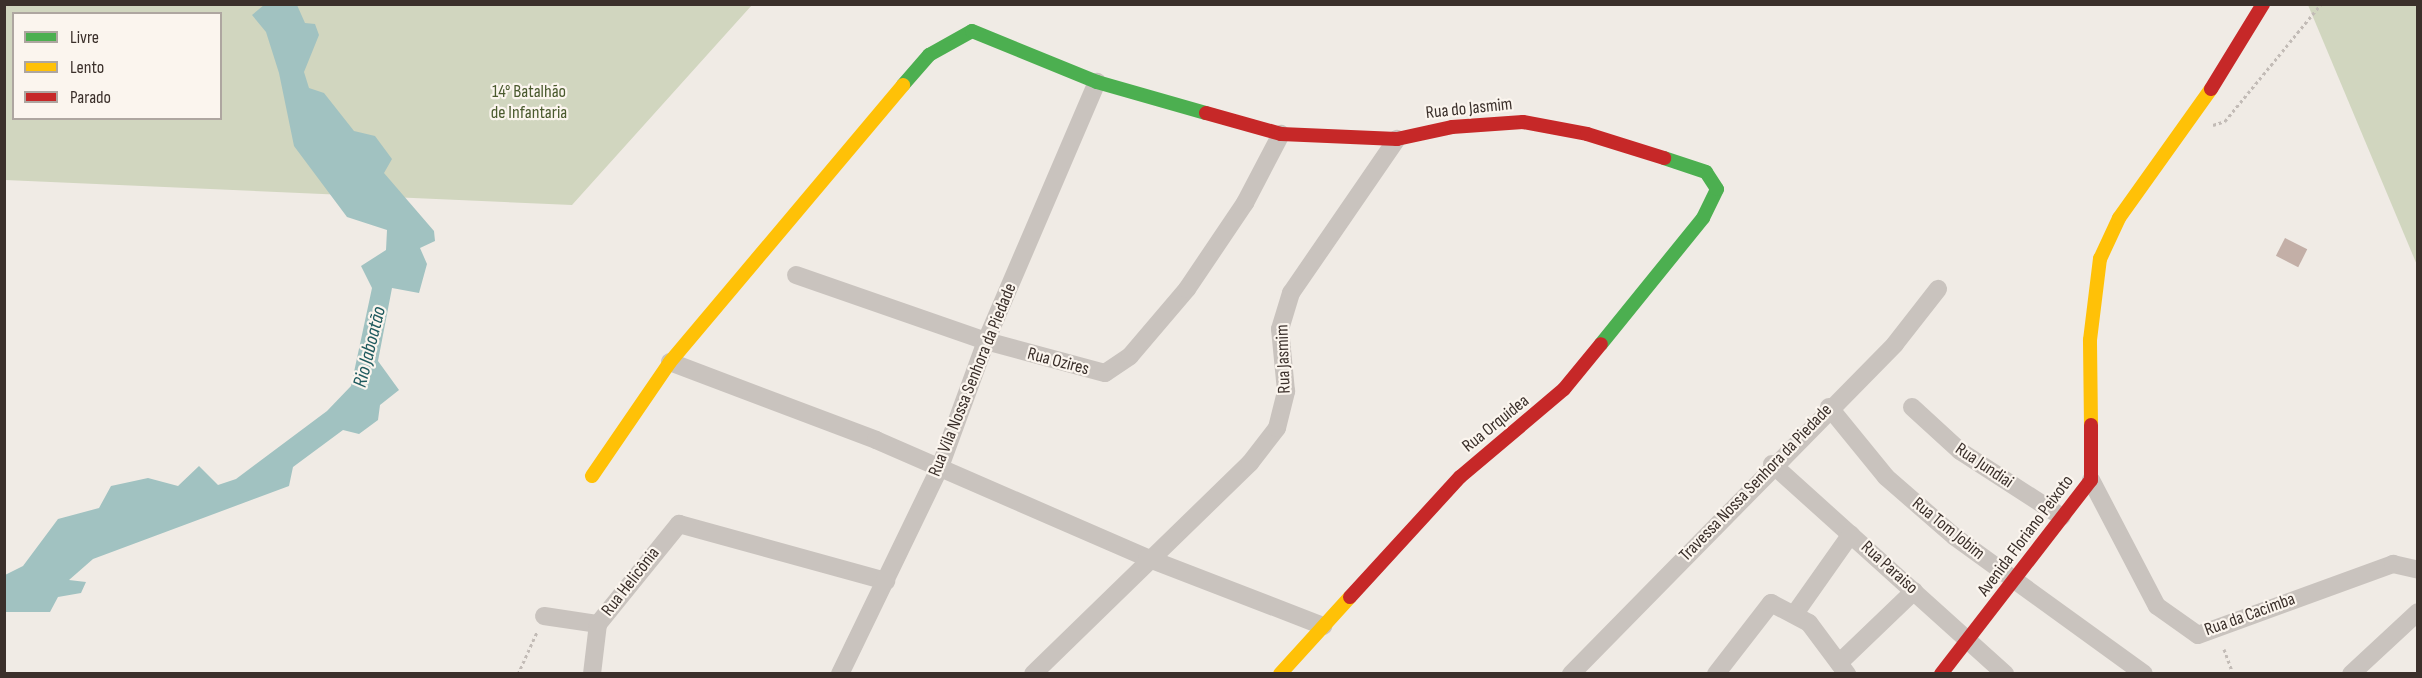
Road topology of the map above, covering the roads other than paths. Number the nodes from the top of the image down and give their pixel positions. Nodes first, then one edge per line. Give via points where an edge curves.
1 (2263, 4) edge
2 (1097, 82) junction
3 (1281, 134) junction
4 (1397, 139) junction
5 (1717, 189) joint
6 (796, 275) dead end
7 (1938, 289) dead end
8 (986, 341) junction
9 (670, 362) junction
10 (1829, 407) junction
11 (1912, 407) dead end
12 (1772, 464) junction
13 (940, 467) junction
14 (592, 476) dead end
15 (2091, 480) junction
16 (2062, 517) junction
17 (1851, 534) junction
18 (1148, 558) junction
19 (2418, 570) edge
20 (886, 581) junction
21 (2015, 581) junction
22 (1914, 591) junction
23 (1796, 612) junction
24 (2418, 612) edge
25 (544, 616) road end
26 (598, 624) junction
27 (1323, 626) junction
28 (1967, 643) junction
29 (1843, 668) edge
30 (592, 674) edge
31 (840, 674) edge
32 (1033, 674) edge
33 (1280, 674) edge
34 (1571, 674) edge
35 (1716, 674) edge
36 (1941, 674) edge
37 (2005, 674) edge
38 (2144, 674) edge
39 (2351, 674) edge

1 - 15 street, Avenida Floriano Peixoto via 2232,59 2119,218 2100,259 2090,340
2 - 3 street, Rua do Jasmim
2 - 8 street, Rua Vila Nossa Senhora da Piedade
2 - 9 street, Rua do Jasmim via 972,32 929,55
3 - 4 street, Rua do Jasmim
3 - 8 street, Rua Ozires via 1222,241 1187,290 1118,367 1105,373 1075,369
4 - 5 street, Rua do Jasmim via 1494,122 1555,126 1696,167
4 - 18 street, Rua Jasmim via 1291,293 1280,329 1286,391 1277,428 1250,463
5 - 27 street, Rua Orquidea via 1694,231 1564,388 1460,477
6 - 8 street, Rua Ozires
7 - 10 street, Travessa Nossa Senhora da Piedade via 1895,344
8 - 13 street, Rua Vila Nossa Senhora da Piedade
9 - 13 street
9 - 14 street
10 - 12 street, Travessa Nossa Senhora da Piedade
10 - 21 street, Rua Tom Jobim via 1886,477
11 - 16 street, Rua Jundiai via 1960,451
12 - 17 street, Rua Paraiso
12 - 34 street, Travessa Nossa Senhora da Piedade
13 - 18 street
13 - 20 street, Rua Vila Nossa Senhora da Piedade
15 - 16 street, Avenida Floriano Peixoto
15 - 19 street, Rua da Cacimba via 2157,606 2198,634 2393,564
16 - 21 street, Avenida Floriano Peixoto
17 - 22 street, Rua Paraiso
17 - 23 street
18 - 27 street
18 - 32 street, Rua Jasmim
20 - 26 street, Rua Helicônia via 705,527 672,528
20 - 31 street, Rua Vila Nossa Senhora da Piedade
21 - 28 street, Avenida Floriano Peixoto
21 - 38 street, Rua Tom Jobim
22 - 28 street, Rua Paraiso
22 - 29 street
23 - 29 street
23 - 35 street via 1771,603
24 - 39 street
25 - 26 street
26 - 30 street, Rua Helicônia
27 - 33 street, Rua Orquidea
28 - 36 street, Avenida Floriano Peixoto
28 - 37 street, Rua Paraiso

